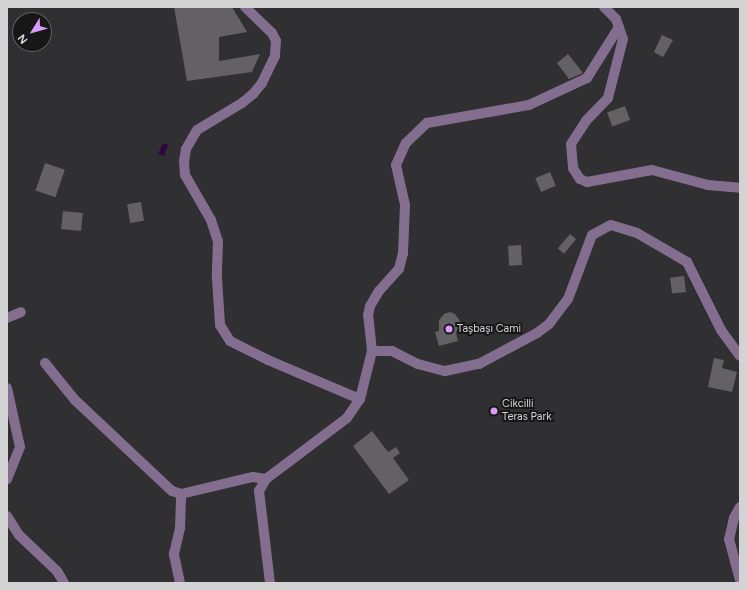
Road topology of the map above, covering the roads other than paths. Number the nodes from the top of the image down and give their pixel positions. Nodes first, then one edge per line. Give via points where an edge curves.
1 (245, 7) edge
2 (604, 7) edge
3 (619, 27) junction
4 (740, 188) edge
5 (22, 312) dead end
6 (7, 318) edge
7 (372, 351) junction
8 (740, 356) edge
9 (45, 363) dead end
10 (7, 388) edge
11 (360, 399) junction
12 (7, 476) edge
13 (266, 479) junction
14 (181, 494) junction
15 (740, 507) edge
16 (7, 516) edge
17 (740, 580) edge
18 (64, 583) edge
19 (180, 583) edge
20 (270, 583) edge

1 - 11 street via 272,33 276,41 275,56 262,83 253,94 242,104 197,130 186,149 184,161 185,175 217,236 220,324 230,341
2 - 3 street
3 - 4 street via 623,39 608,98 586,120 571,144 573,168 580,179 587,182 652,170 708,185
3 - 7 street via 587,78 529,105 427,123 406,142 396,165 405,205 403,254 399,269 379,291 370,306 368,315
5 - 6 street
7 - 8 street via 392,351 418,364 445,371 462,370 479,364 549,324 568,299 592,235 611,225 637,233 687,262 721,330
7 - 11 street
9 - 14 street via 75,400 172,491
10 - 12 street via 20,447
11 - 13 street via 347,418
13 - 14 street via 253,477
13 - 20 street via 258,497
14 - 19 street via 180,528 174,554
15 - 17 street via 734,518 729,539
16 - 18 street via 19,535 57,571

